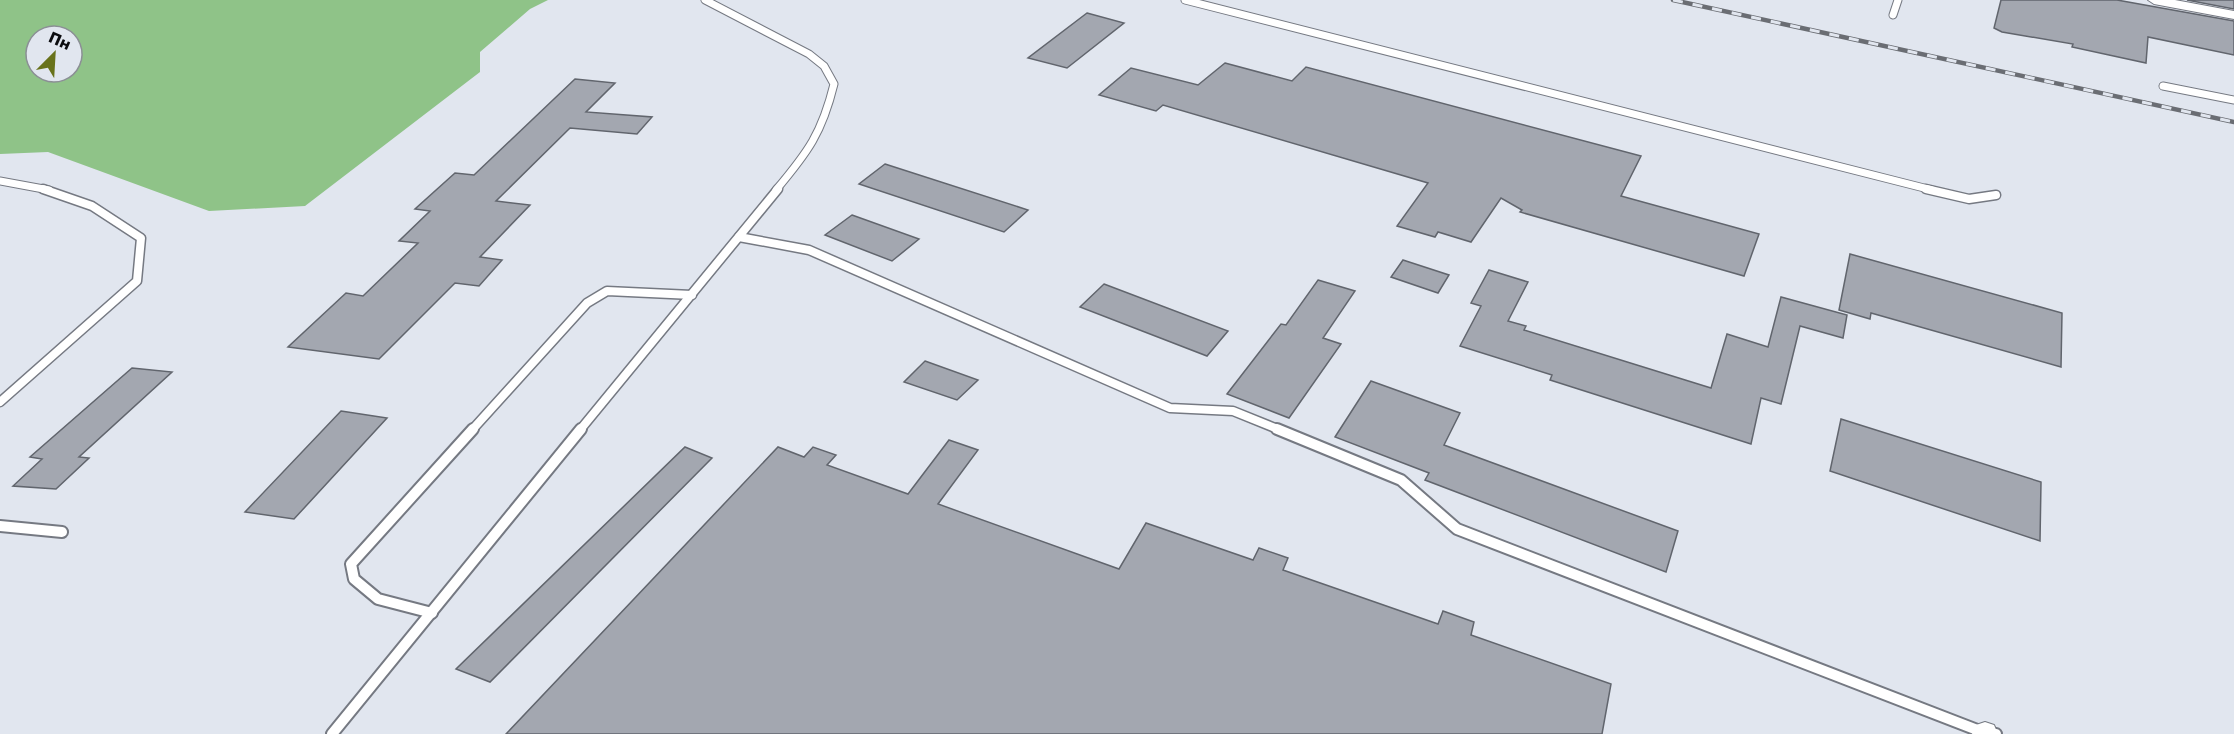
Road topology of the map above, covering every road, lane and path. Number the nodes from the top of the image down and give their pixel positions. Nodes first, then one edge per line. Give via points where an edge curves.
1 (705, 0) edge
2 (1185, 0) edge
3 (1898, 0) edge
4 (2154, 0) edge
5 (1893, 15) dead end
6 (2234, 15) edge
7 (2163, 86) dead end
8 (2234, 100) edge
9 (0, 181) edge
10 (1996, 195) dead end
11 (739, 237) junction
12 (692, 295) junction
13 (0, 402) edge
14 (0, 526) edge
15 (62, 532) dead end
16 (432, 613) junction
17 (332, 734) edge
18 (1984, 734) edge
19 (1996, 734) edge

1 - 11 lane via 797,46 824,65 834,84 826,118 810,149
2 - 10 lane via 1847,170 1969,199
3 - 5 lane
4 - 6 street
7 - 8 lane
9 - 13 lane via 40,186 81,200 116,218 141,238 137,281
11 - 12 lane
11 - 18 lane via 809,250 1170,408 1233,411 1401,480 1457,529
12 - 16 lane
12 - 16 lane via 607,291 587,303 351,564 354,579 378,599
14 - 15 lane
16 - 17 lane
18 - 19 lane

